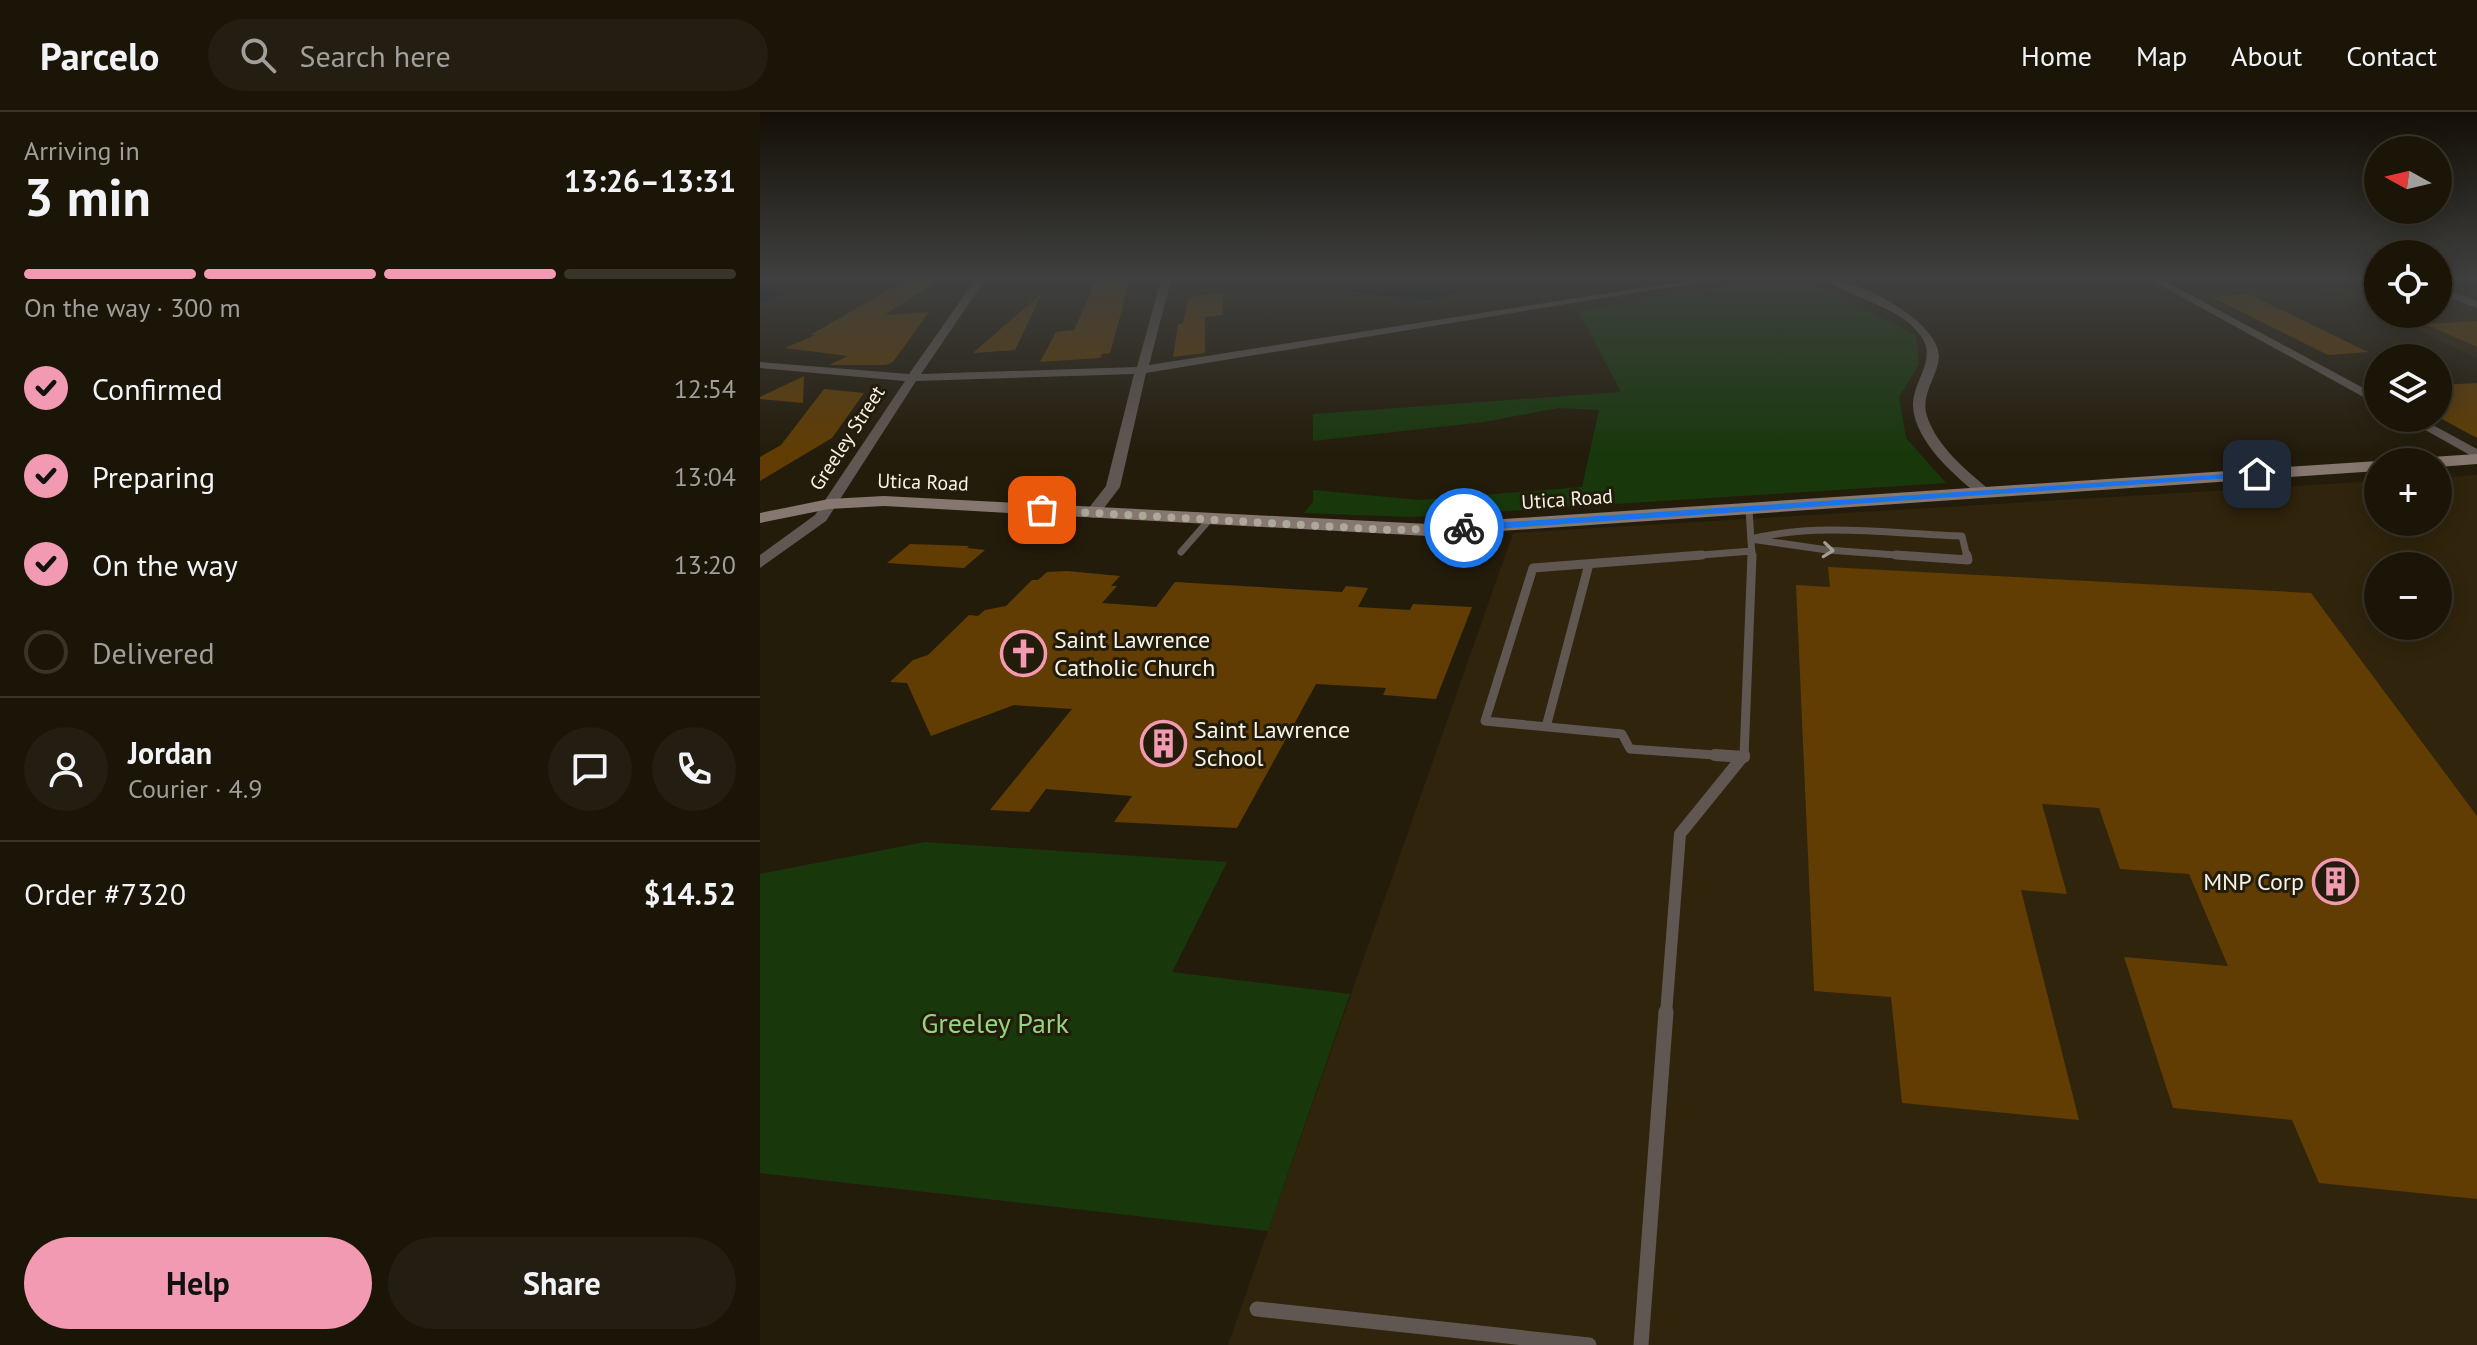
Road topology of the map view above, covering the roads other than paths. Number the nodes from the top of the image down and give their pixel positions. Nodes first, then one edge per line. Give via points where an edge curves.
1 (941, 338) edge
2 (1150, 338) edge
3 (1345, 338) edge
4 (1927, 338) edge
5 (2262, 338) edge
6 (760, 365) edge
7 (1141, 370) junction
8 (913, 378) junction
9 (2364, 393) edge
10 (2434, 432) edge
11 (2477, 457) edge
12 (2452, 460) edge
13 (2364, 467) edge
14 (1986, 494) junction
15 (829, 504) junction
16 (1749, 509) junction
17 (1093, 513) junction
18 (760, 518) edge
19 (1210, 519) junction
20 (1752, 545) junction
21 (1181, 552) dead end
22 (760, 563) edge
23 (1589, 564) junction
24 (1546, 727) junction
25 (1744, 757) junction
26 (1257, 1309) dead end
27 (1589, 1345) edge
28 (1641, 1345) edge

1 - 8 street, Greeley Street
2 - 7 street
3 - 7 street
4 - 14 street via 1933,359 1920,397 1922,417 1941,450
5 - 9 street
6 - 8 street
7 - 8 street
7 - 17 street via 1113,487
8 - 15 street, Greeley Street
10 - 11 street
11 - 12 street
13 - 14 street, Utica Road
14 - 16 street, Utica Road
15 - 17 street, Utica Road via 884,501
15 - 18 street, Utica Road
15 - 22 street, Greeley Street via 817,522
16 - 19 street, Utica Road via 1409,530
16 - 20 lane
17 - 19 street, Utica Road
19 - 21 lane
20 -> 20 lane via 1827,550 1968,560 1962,536 1775,533
20 - 23 lane
20 - 25 lane
23 - 24 lane
23 - 24 lane via 1533,568 1485,721
24 - 25 lane via 1622,734 1630,749
25 - 28 lane via 1680,834
26 - 27 lane

